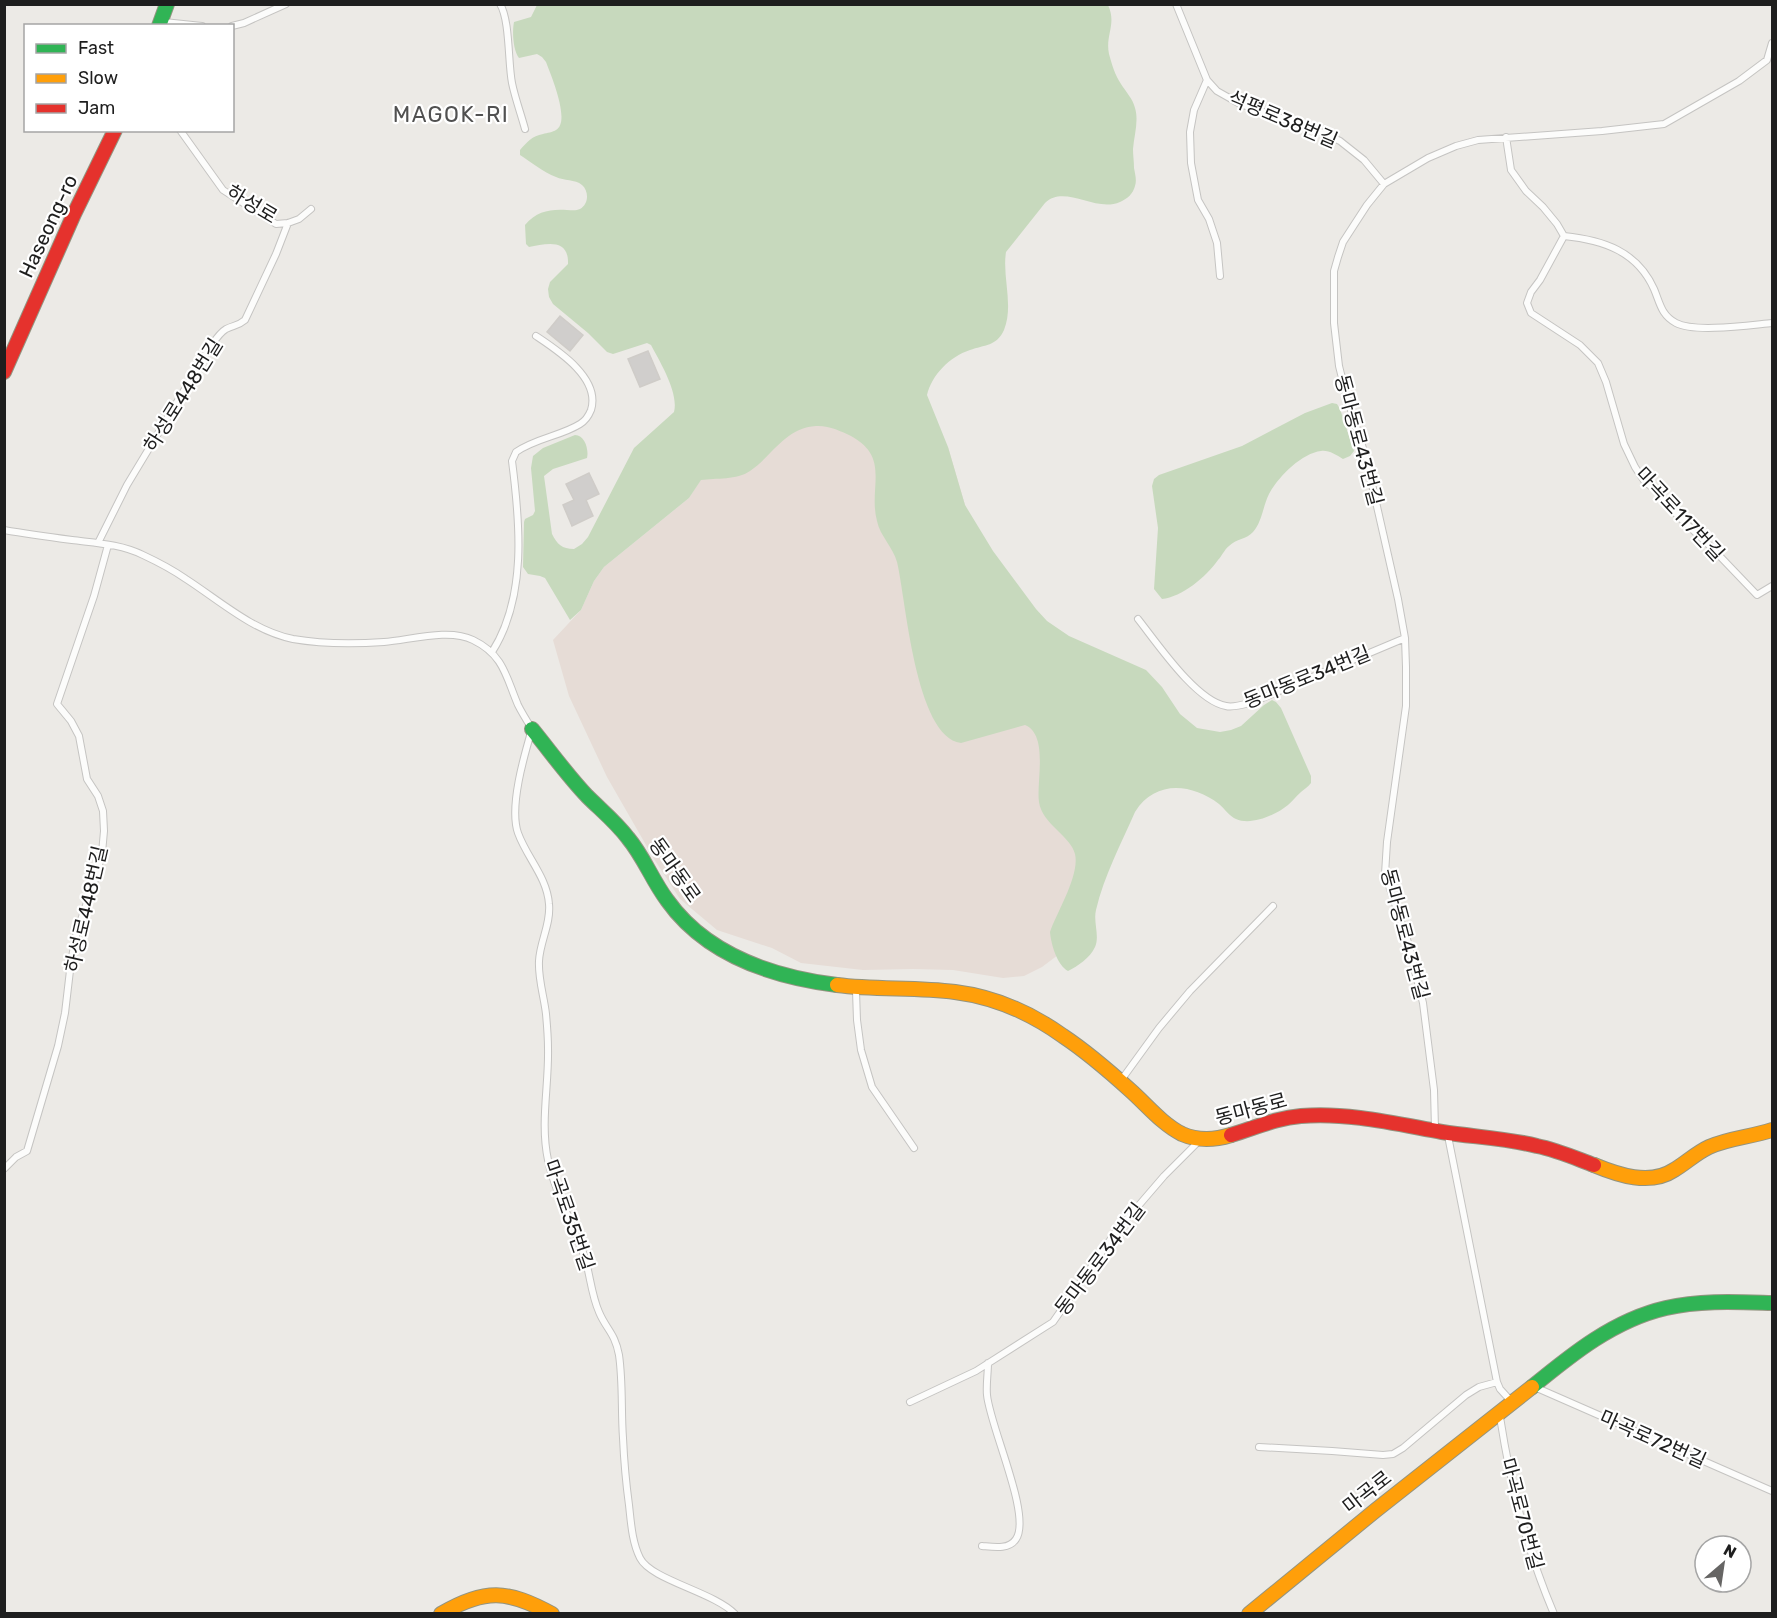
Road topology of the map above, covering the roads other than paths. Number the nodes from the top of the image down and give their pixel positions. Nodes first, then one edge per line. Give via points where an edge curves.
1 (166, 4) edge
2 (286, 4) edge
3 (500, 4) edge
4 (1176, 4) edge
5 (159, 23) edge
6 (234, 26) edge
7 (1773, 44) edge
8 (1767, 60) junction
9 (1773, 67) edge
10 (1207, 80) junction
11 (525, 129) dead end
12 (114, 132) edge
13 (181, 132) edge
14 (1506, 137) junction
15 (1384, 184) junction
16 (311, 209) dead end
17 (288, 223) junction
18 (1563, 236) junction
19 (1220, 276) dead end
20 (1773, 323) edge
21 (536, 336) dead end
22 (4, 372) edge
23 (4, 530) edge
24 (98, 543) junction
25 (108, 544) junction
26 (1773, 586) edge
27 (1138, 619) dead end
28 (1405, 638) junction
29 (492, 652) junction
30 (531, 729) junction
31 (1273, 906) dead end
32 (856, 987) junction
33 (1120, 1082) junction
34 (1773, 1130) edge
35 (1441, 1131) junction
36 (1200, 1140) junction
37 (914, 1148) dead end
38 (4, 1169) edge
39 (1773, 1303) edge
40 (988, 1363) junction
41 (1497, 1382) junction
42 (1534, 1386) junction
43 (910, 1402) dead end
44 (1512, 1403) junction
45 (1499, 1413) junction
46 (1259, 1447) dead end
47 (1773, 1491) edge
48 (982, 1546) dead end
49 (441, 1614) edge
50 (552, 1614) edge
51 (735, 1614) edge
52 (1249, 1614) edge
53 (1554, 1614) edge

1 - 5 street
2 - 6 lane
3 - 11 lane via 512,82
4 - 10 lane, 석평로38번길
7 - 8 lane
8 - 9 lane
8 - 14 lane, 동마동로43번길 via 1739,81 1664,124
10 - 15 lane, 석평로38번길 via 1217,91 1240,104 1340,141 1364,160
10 - 19 lane, 석평로38번길 via 1194,110 1191,163 1198,200 1217,243
12 - 22 street, Haseong-ro
13 - 17 lane, 하성로 via 223,190 276,224
14 - 15 lane, 동마동로43번길 via 1456,146
14 - 18 lane via 1511,170
15 - 28 lane, 동마동로43번길 via 1343,242 1334,271 1334,323 1339,366 1366,458
16 - 17 lane, 하성로
17 - 24 lane, 하성로448번길 via 245,320 227,328 209,349 127,485
18 - 20 lane via 1610,247 1636,261 1655,290 1659,305 1678,324 1719,328
18 - 26 lane, 마곡로117번길 via 1531,292 1527,303 1531,313 1580,345 1598,363 1624,444 1645,482 1757,595
21 - 29 lane via 580,371 593,403 582,424 537,440 516,452 512,461 519,529 517,568 510,614
23 - 24 lane
24 - 25 lane
25 - 29 lane via 150,559 276,634 339,643 449,635 473,640
25 - 38 lane, 하성로448번길 via 57,704 79,736 87,779 103,811 102,853 77,931 66,1013 33,1136 27,1151
27 - 28 lane, 동마동로34번길 via 1200,691 1213,702 1228,707 1253,702
28 - 35 lane, 동마동로43번길 via 1406,706 1385,874 1423,1003
29 - 30 lane
30 - 32 street, 동마동로 via 628,837 669,902 707,939 724,952 780,973
30 - 51 lane, 마곡로35번길 via 514,816 547,890 550,906 539,957 548,1051 548,1161 586,1263 599,1312 616,1342 632,1531 641,1561
31 - 33 lane via 1190,992
32 - 33 street, 동마동로 via 940,990 990,999 1030,1014 1056,1030
32 - 37 lane via 861,1050 872,1087
33 - 36 street, 동마동로 via 1166,1124
34 - 35 street, 동마동로 via 1716,1143 1664,1177 1652,1178 1614,1174 1566,1154 1522,1142
35 - 36 street, 동마동로 via 1312,1115 1270,1121 1215,1141
35 - 41 lane
36 - 40 lane, 동마동로34번길 via 1115,1233 1053,1322
39 - 42 street, 마곡로 via 1693,1304 1635,1318 1590,1343
40 - 43 lane, 동마동로34번길
40 - 48 lane via 987,1395 1019,1510 1020,1529 1009,1546
41 - 44 lane
41 - 46 lane, 마곡로 via 1466,1395 1393,1454
42 - 44 street, 마곡로
42 - 47 lane, 마곡로72번길
44 - 45 street, 마곡로
45 - 52 street, 마곡로
45 - 53 lane, 마곡로70번길 via 1520,1519
49 - 50 street via 457,1603 483,1595 508,1595

